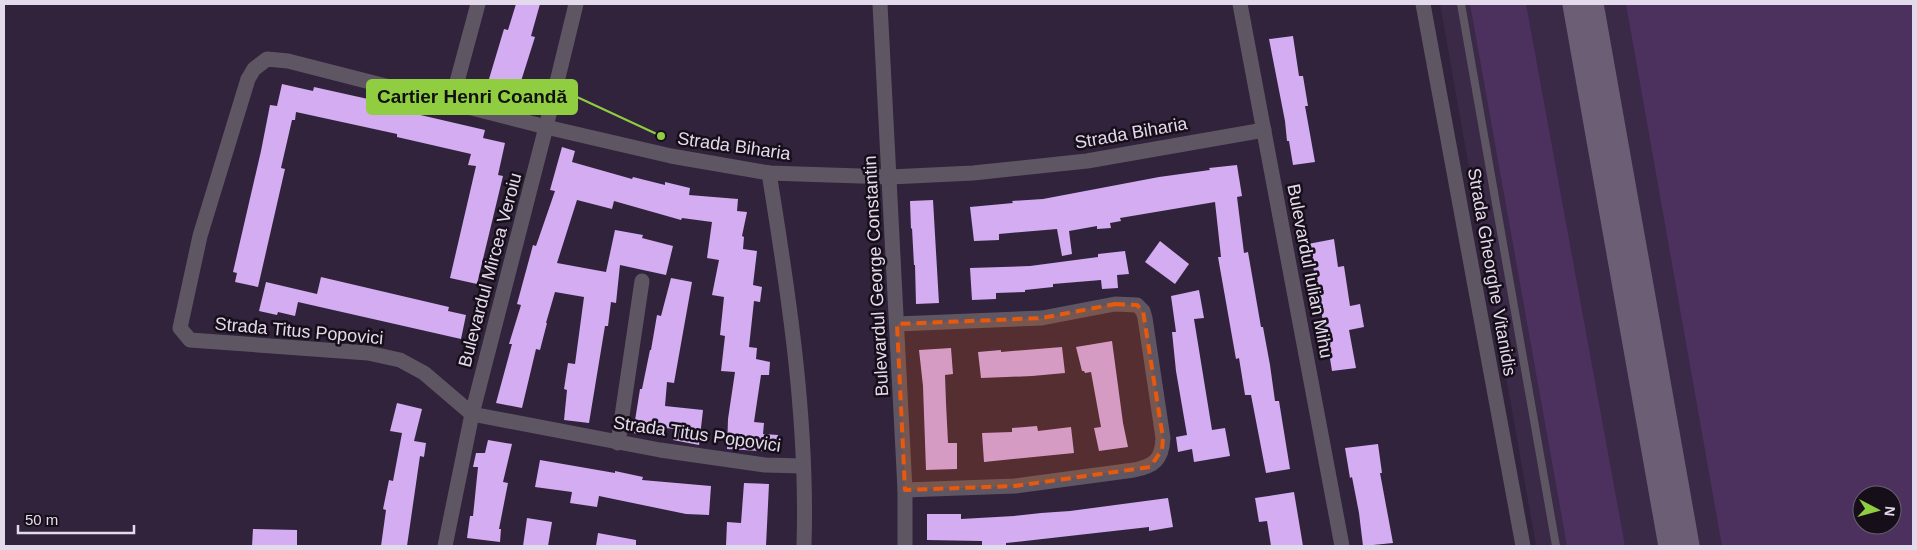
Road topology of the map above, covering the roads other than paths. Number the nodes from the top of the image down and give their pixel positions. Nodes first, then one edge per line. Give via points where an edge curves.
1 (478, 4) edge
2 (576, 4) edge
3 (880, 4) edge
4 (1240, 4) edge
5 (1423, 4) edge
6 (1461, 4) edge
7 (266, 59) joint
8 (451, 104) junction
9 (546, 127) junction
10 (1264, 130) junction
11 (769, 173) junction
12 (890, 177) junction
13 (642, 281) dead end
14 (897, 324) junction
15 (472, 414) junction
16 (618, 443) junction
17 (803, 466) junction
18 (905, 490) junction
19 (445, 546) edge
20 (804, 546) edge
21 (905, 546) edge
22 (1342, 546) edge
23 (1523, 546) edge
24 (1556, 546) edge

1 - 8 street
2 - 9 street, Bulevardul Mircea Veroiu
3 - 12 street, Bulevardul George Constantin
4 - 10 street, Bulevardul Iulian Mihu
5 - 23 street, Strada Gheorghe Vitanidis
6 - 24 lane
7 - 8 street, Strada Biharia
7 - 15 street, Strada Titus Popovici via 248,79 200,236 180,328 190,340 368,353 400,360 424,373
8 - 9 street, Strada Biharia
9 - 11 street, Strada Biharia via 671,156
9 - 15 street, Bulevardul Mircea Veroiu
10 - 12 street, Strada Biharia via 1087,161 973,173
10 - 22 street, Bulevardul Iulian Mihu
11 - 12 street, Strada Biharia
11 - 17 street via 793,333
12 - 14 street, Bulevardul George Constantin
13 - 16 street
14 - 18 street, Bulevardul George Constantin
14 - 18 street via 1042,318 1115,304 1137,305 1145,318 1163,438 1162,450 1150,467 1015,486
15 - 16 street, Strada Titus Popovici
15 - 19 street, Bulevardul Mircea Veroiu
16 - 17 street, Strada Titus Popovici via 765,465
17 - 20 street
18 - 21 street, Bulevardul George Constantin

